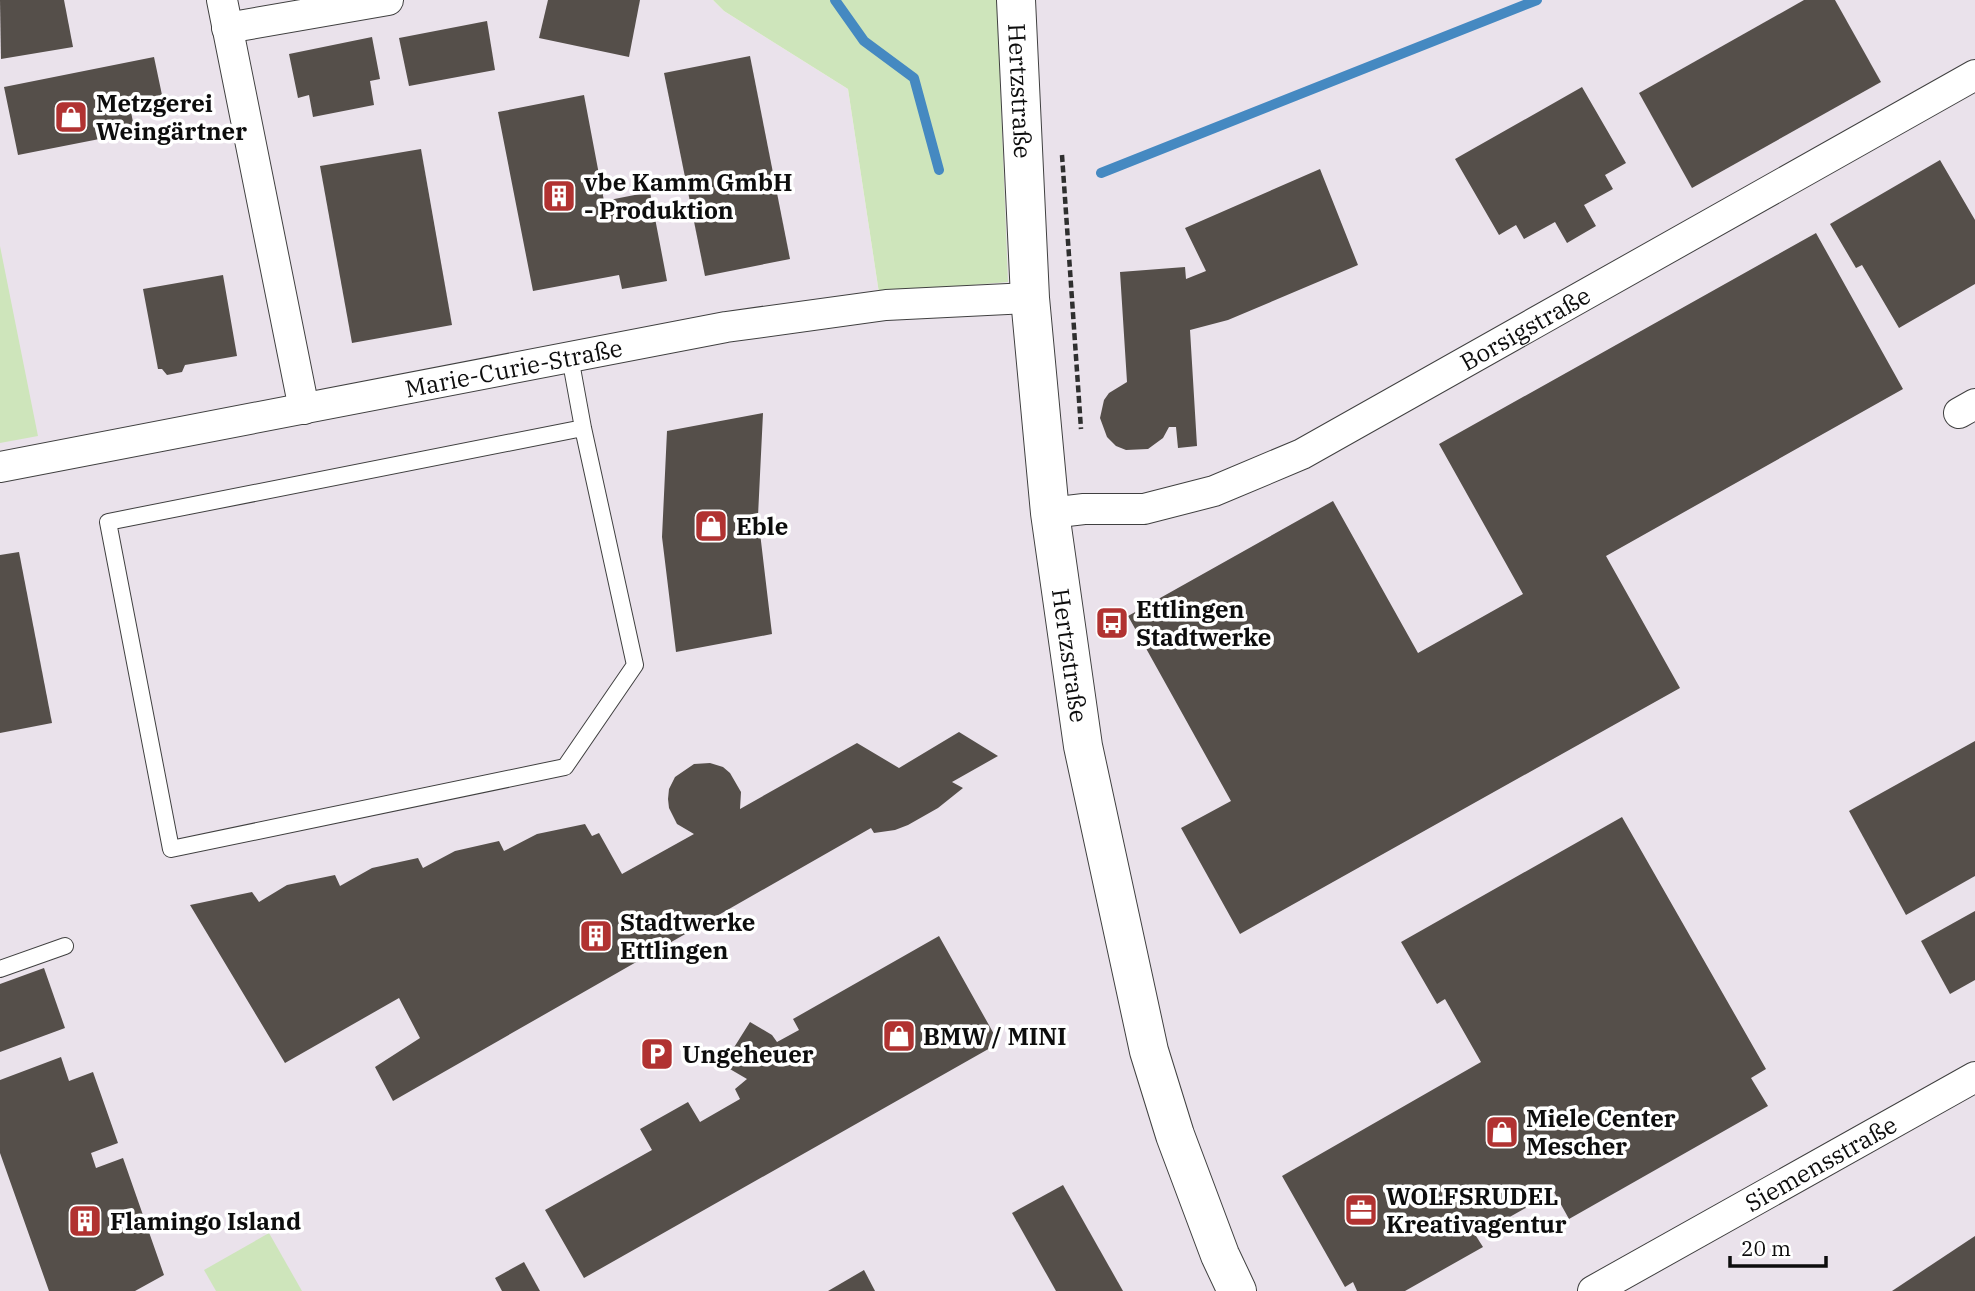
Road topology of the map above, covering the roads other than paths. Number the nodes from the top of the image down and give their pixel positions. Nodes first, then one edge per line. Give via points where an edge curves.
1 (388, 0) edge
2 (1016, 0) edge
3 (224, 14) edge
4 (1975, 75) edge
5 (1030, 298) junction
6 (570, 356) junction
7 (304, 409) junction
8 (583, 428) junction
9 (0, 467) edge
10 (1051, 513) junction
11 (65, 946) dead end
12 (0, 969) edge
13 (1975, 1077) edge
14 (1237, 1291) edge
15 (1593, 1291) edge

1 - 3 street
2 - 5 street, Hertzstraße
3 - 7 street
4 - 10 street, Borsigstraße via 1302,454 1214,491 1144,509
5 - 6 street, Marie-Curie-Straße via 886,305 726,327
5 - 10 street, Hertzstraße
6 - 7 street, Marie-Curie-Straße
6 - 8 lane
7 - 9 street, Marie-Curie-Straße
8 - 8 lane via 635,665 565,767 171,849 108,522
10 - 14 street, Hertzstraße via 1083,746 1149,1051 1175,1135
11 - 12 lane
13 - 15 street, Siemensstraße

